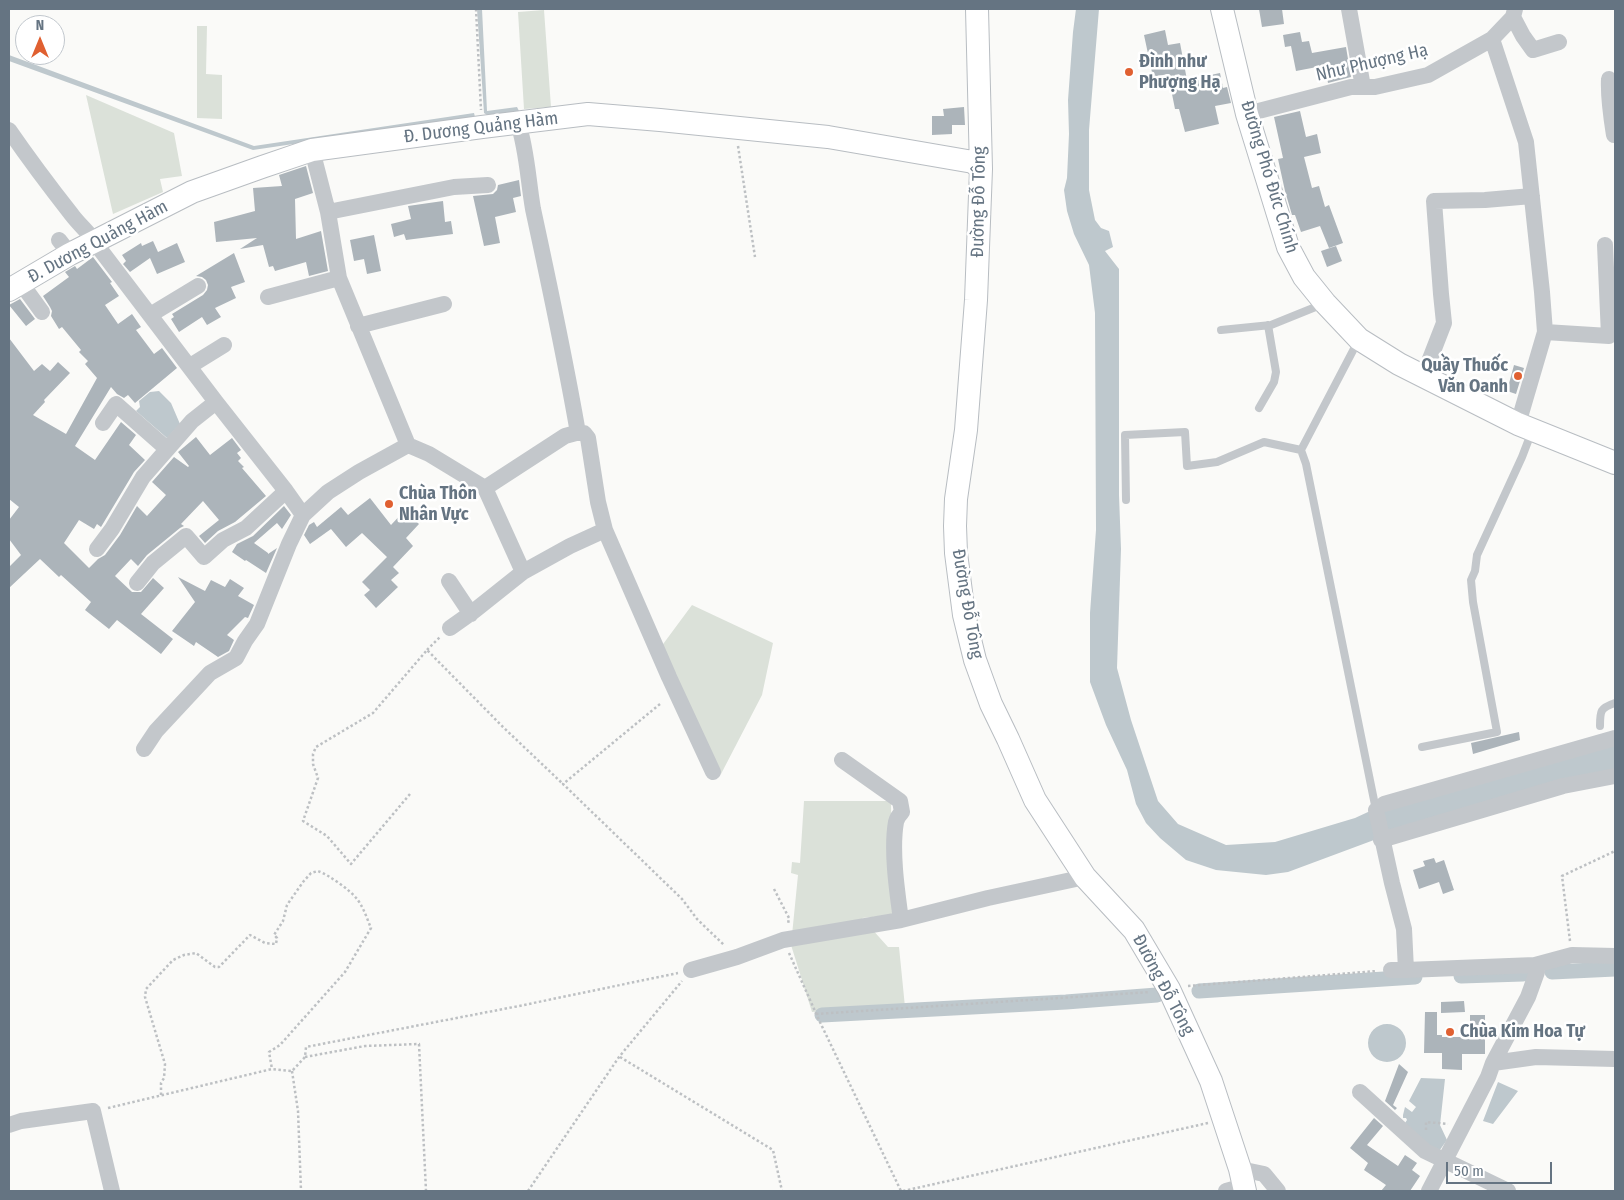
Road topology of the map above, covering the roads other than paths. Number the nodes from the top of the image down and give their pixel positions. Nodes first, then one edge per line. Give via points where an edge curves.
1 (977, 9) edge
2 (1222, 9) edge
3 (1349, 9) edge
4 (1514, 13) edge
5 (1492, 39) junction
6 (1559, 42) dead end
7 (1609, 79) dead end
8 (1363, 87) junction
9 (1247, 114) junction
10 (518, 123) junction
11 (9, 130) edge
12 (1615, 134) edge
13 (312, 150) junction
14 (981, 169) junction
15 (488, 185) dead end
16 (1532, 196) junction
17 (328, 212) junction
18 (95, 241) junction
19 (1605, 245) dead end
20 (339, 278) junction
21 (14, 283) edge
22 (198, 286) dead end
23 (268, 297) dead end
24 (1325, 303) junction
25 (444, 304) dead end
26 (42, 312) dead end
27 (150, 315) junction
28 (1268, 325) junction
29 (358, 326) junction
30 (1221, 330) dead end
31 (1545, 332) junction
32 (1612, 336) edge
33 (1359, 339) junction
34 (224, 345) dead end
35 (190, 366) junction
36 (1423, 377) junction
37 (216, 402) junction
38 (1259, 408) dead end
39 (103, 423) dead end
40 (1525, 427) junction
41 (578, 433) junction
42 (408, 445) junction
43 (167, 449) junction
44 (1301, 450) junction
45 (1615, 463) edge
46 (485, 488) junction
47 (286, 491) junction
48 (1126, 500) dead end
49 (303, 515) junction
50 (605, 530) junction
51 (97, 549) dead end
52 (523, 572) junction
53 (448, 581) dead end
54 (137, 583) dead end
55 (470, 614) junction
56 (450, 628) dead end
57 (1615, 703) edge
58 (1600, 726) dead end
59 (1615, 738) edge
60 (1422, 747) dead end
61 (144, 749) dead end
62 (842, 760) dead end
63 (713, 772) dead end
64 (1615, 776) edge
65 (1380, 807) junction
66 (1381, 839) junction
67 (1085, 877) junction
68 (901, 920) junction
69 (1615, 956) edge
70 (1535, 965) junction
71 (691, 970) road end
72 (1615, 1059) edge
73 (1493, 1063) junction
74 (1360, 1092) dead end
75 (9, 1124) edge
76 (1444, 1160) junction
77 (1239, 1184) edge
78 (112, 1191) edge
79 (1278, 1191) edge
80 (1429, 1191) edge
81 (1508, 1191) edge

1 - 14 main road, Đường Đỗ Tông
2 - 9 main road, Đường Phó Đức Chính
3 - 8 street
4 - 5 street, Như Phượng Hạ
4 - 6 street via 1523,36 1533,50
5 - 8 street, Như Phượng Hạ via 1428,75
5 - 16 street via 1526,142
7 - 12 street via 1608,94
8 - 9 street, Như Phượng Hạ via 1351,87
9 - 24 main road, Đường Phó Đức Chính via 1288,246 1304,277
10 - 13 main road, Đ. Dương Quảng Hàm
10 - 14 main road, Đ. Dương Quảng Hàm via 588,114 734,127 884,146 973,162
10 - 41 street
11 - 18 street via 83,230
13 - 17 street
13 - 18 main road, Đ. Dương Quảng Hàm via 192,192
14 - 67 main road, Đường Đỗ Tông via 976,300 966,430 956,499 956,553 964,615 975,660 991,704 1035,800
15 - 17 street via 454,187
16 - 31 street
16 - 36 street via 1434,200 1444,323
17 - 20 street
18 - 21 main road, Đ. Dương Quảng Hàm via 64,247
18 - 27 street
19 - 32 street
20 - 23 street
20 - 29 street
21 - 26 street
22 - 27 street
24 - 28 lane
24 - 33 main road, Đường Phó Đức Chính
25 - 29 street
27 - 35 street
28 - 30 lane
28 - 38 lane via 1276,372
29 - 42 street
31 - 32 street
31 - 40 street
33 - 36 main road, Đường Phó Đức Chính
33 - 44 lane
34 - 35 street
35 - 37 street
36 - 40 main road, Đường Phó Đức Chính
37 - 43 street via 192,421
37 - 47 street
39 - 43 street via 116,404
40 - 45 main road, Đường Phó Đức Chính
40 - 60 lane via 1522,457 1477,555 1471,580 1497,732
41 - 46 street via 565,436
41 - 50 street via 584,433 588,438
42 - 46 street
42 - 49 street via 328,492
43 - 51 street via 143,477
44 - 48 lane via 1264,442 1217,462 1187,466 1185,432 1125,435
44 - 65 lane
46 - 52 street
47 - 49 street
47 - 54 street via 246,528 223,540 204,557 186,536
49 - 61 street via 257,624 236,658 210,672 156,731
50 - 52 street
50 - 63 street
52 - 55 street
53 - 55 street
55 - 56 street
57 - 58 lane via 1603,708
59 - 65 street
62 - 68 street via 907,808 896,820 896,880
64 - 66 street via 1563,786
65 - 66 street
66 - 70 street via 1404,929 1398,970
67 - 68 street
67 - 77 main road, Đường Đỗ Tông via 1134,930 1169,989 1211,1081 1224,1119
68 - 71 street via 783,940
69 - 70 street via 1572,955
70 - 73 street via 1537,972 1528,998
72 - 73 street via 1536,1057
73 - 76 street
74 - 76 street via 1418,1146
75 - 78 street via 93,1111
76 - 80 street
76 - 81 street
77 - 79 street via 1264,1174

